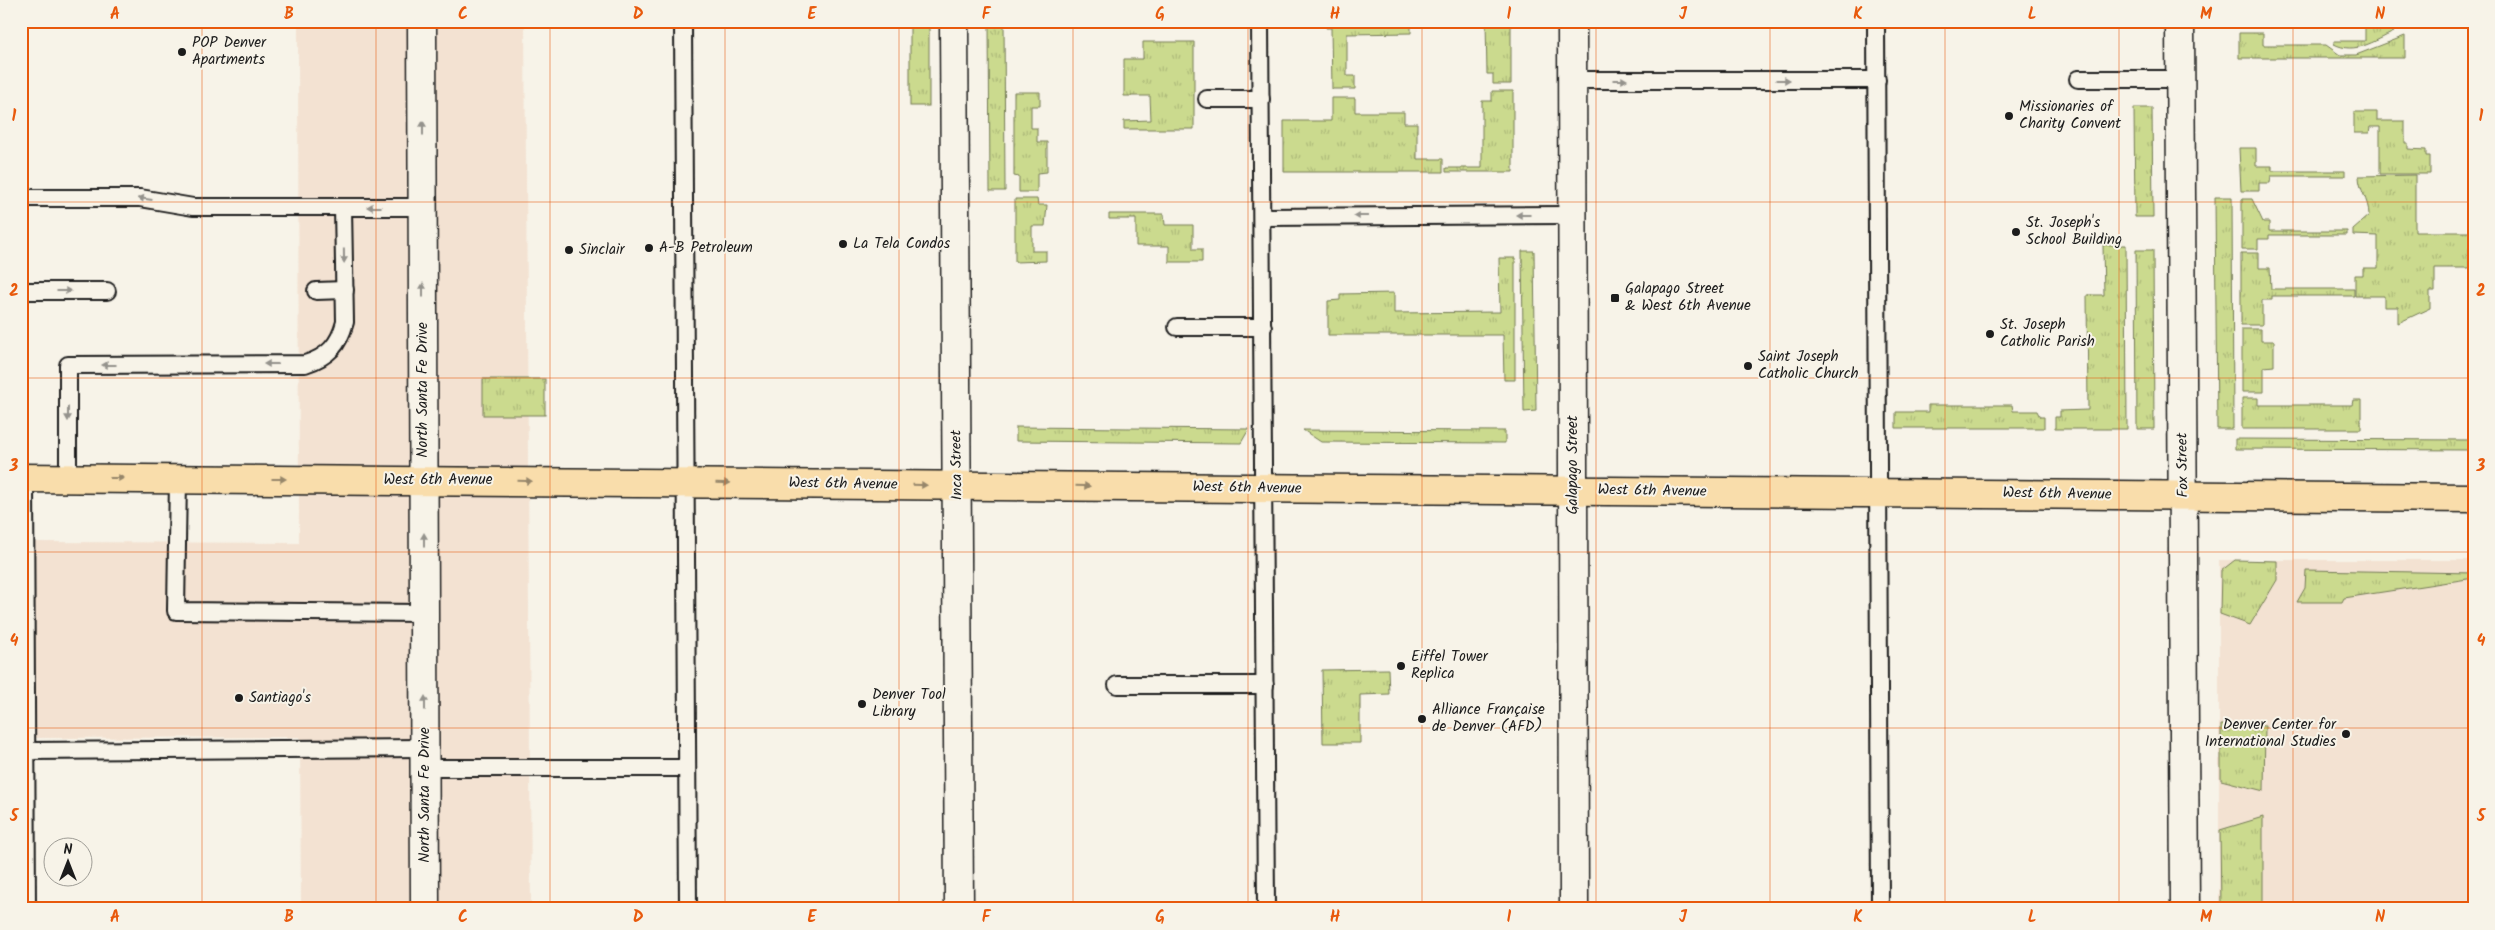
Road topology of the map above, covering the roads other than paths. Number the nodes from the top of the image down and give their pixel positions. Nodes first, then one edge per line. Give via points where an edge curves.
1 (422, 21) edge
2 (683, 21) edge
3 (954, 21) edge
4 (1260, 21) edge
5 (1572, 21) edge
6 (1876, 21) edge
7 (2180, 21) edge
8 (2078, 79) dead end
9 (2180, 79) junction
10 (1572, 80) junction
11 (1877, 80) junction
12 (1207, 99) dead end
13 (1261, 99) junction
14 (21, 198) edge
15 (343, 207) junction
16 (423, 207) junction
17 (1572, 215) junction
18 (1262, 217) junction
19 (21, 290) edge
20 (345, 290) junction
21 (107, 291) dead end
22 (316, 291) dead end
23 (1177, 327) dead end
24 (1263, 327) junction
25 (23, 478) edge
26 (68, 478) junction
27 (178, 478) junction
28 (424, 480) junction
29 (686, 482) junction
30 (957, 485) junction
31 (1264, 488) junction
32 (1573, 490) junction
33 (1878, 492) junction
34 (2184, 495) junction
35 (2474, 498) edge
36 (424, 612) junction
37 (1117, 685) dead end
38 (1265, 685) junction
39 (26, 751) junction
40 (425, 758) junction
41 (687, 768) junction
42 (27, 909) edge
43 (425, 909) edge
44 (688, 909) edge
45 (959, 909) edge
46 (1266, 909) edge
47 (1574, 909) edge
48 (1880, 909) edge
49 (2185, 909) edge

16 -> 1 street, North Santa Fe Drive
2 - 29 lane
3 - 30 street, Inca Street
4 - 13 lane
5 - 10 street, Galapago Street
6 - 11 lane
7 - 9 street, Fox Street
8 - 9 lane
9 - 34 street, Fox Street
10 -> 11 lane
10 - 17 street, Galapago Street
11 - 33 lane
12 - 13 lane
13 - 18 lane
15 -> 14 lane via 193,207 140,198
16 -> 15 lane
15 -> 20 lane
28 -> 16 street, North Santa Fe Drive
17 -> 18 lane
17 - 32 street, Galapago Street
18 - 24 lane
19 -> 21 lane
20 - 22 lane
20 -> 26 lane via 345,322 341,338 320,360 305,364 68,365
23 - 24 lane
24 - 31 lane
25 - 26 main road, West 6th Avenue
25 - 39 lane
26 -> 27 main road, West 6th Avenue
27 -> 28 main road, West 6th Avenue
27 - 36 lane via 176,610
28 -> 29 main road, West 6th Avenue
36 -> 28 street, North Santa Fe Drive
29 -> 30 main road, West 6th Avenue
29 - 41 lane
30 -> 31 main road, West 6th Avenue
30 - 45 street, Inca Street
31 - 32 main road, West 6th Avenue
31 - 38 lane
32 - 33 main road, West 6th Avenue
32 - 47 street, Galapago Street
33 - 34 main road, West 6th Avenue
33 - 48 lane
34 - 35 main road, West 6th Avenue
34 - 49 street, Fox Street
40 -> 36 street, North Santa Fe Drive
37 - 38 lane
38 - 46 lane
39 - 40 lane
39 - 42 lane
40 - 41 lane
40 - 43 street, North Santa Fe Drive
41 - 44 lane

